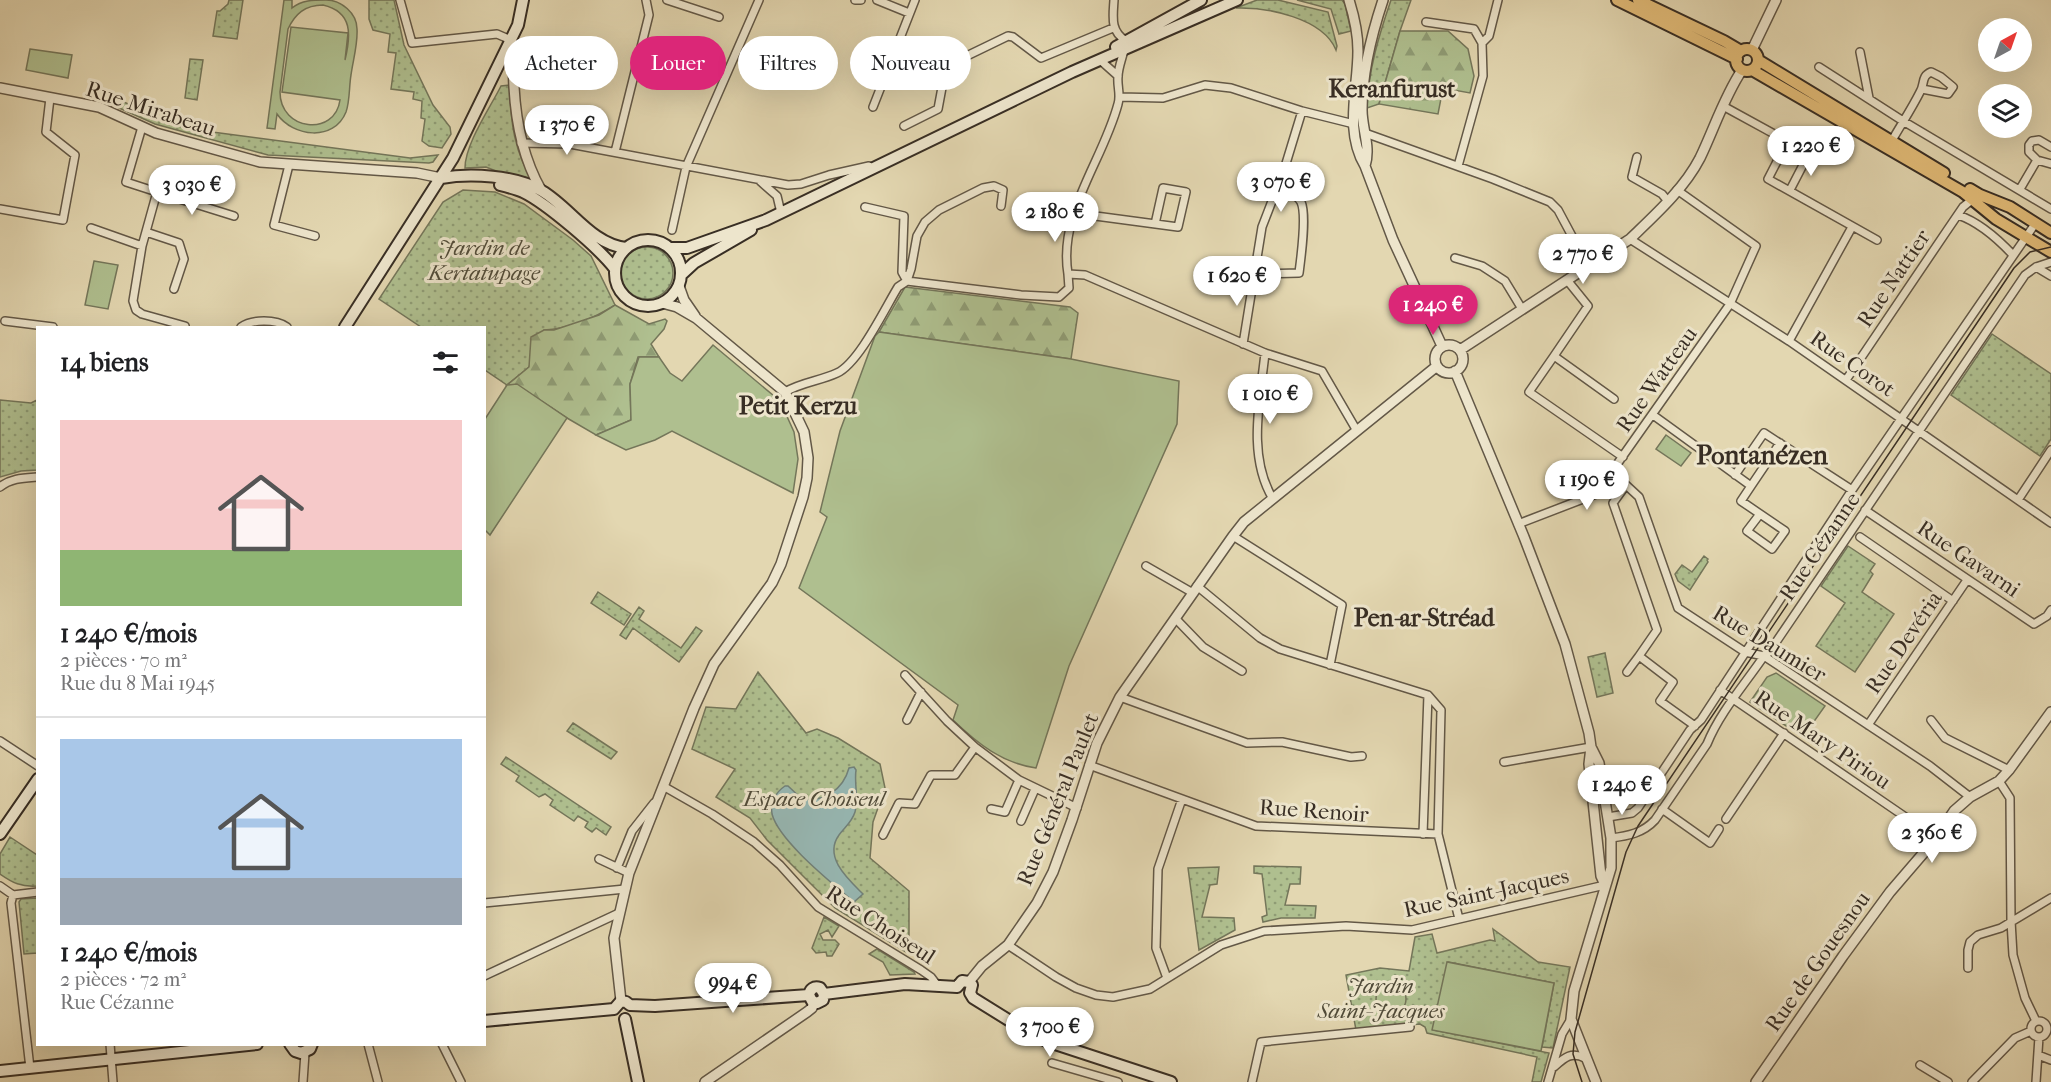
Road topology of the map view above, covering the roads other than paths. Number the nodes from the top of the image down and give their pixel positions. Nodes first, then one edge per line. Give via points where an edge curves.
1 (400, 0) edge
2 (523, 0) edge
3 (646, 0) edge
4 (667, 0) edge
5 (759, 0) edge
6 (855, 0) edge
7 (861, 0) edge
8 (877, 0) edge
9 (915, 0) edge
10 (1114, 0) edge
11 (1201, 0) edge
12 (1237, 0) edge
13 (1349, 0) edge
14 (1383, 0) edge
15 (1498, 0) edge
16 (1617, 0) edge
17 (1638, 0) edge
18 (1776, 0) edge
19 (909, 13) junction
20 (719, 17) dead end
21 (1426, 22) dead end
22 (1113, 28) junction
23 (504, 36) edge
24 (513, 36) edge
25 (1482, 43) junction
26 (1125, 46) junction
27 (1860, 52) dead end
28 (504, 54) edge
29 (1747, 55) junction
30 (1100, 60) junction
31 (1819, 67) dead end
32 (1747, 70) junction
33 (1072, 72) junction
34 (1118, 76) junction
35 (0, 88) edge
36 (1922, 89) dead end
37 (515, 90) edge
38 (1120, 97) junction
39 (50, 98) junction
40 (1869, 98) junction
41 (1723, 106) junction
42 (873, 107) dead end
43 (1302, 111) junction
44 (1904, 121) junction
45 (1354, 124) junction
46 (904, 126) dead end
47 (142, 127) junction
48 (1365, 133) junction
49 (1817, 138) dead end
50 (1787, 142) junction
51 (521, 143) junction
52 (1889, 145) junction
53 (2051, 147) edge
54 (615, 152) junction
55 (1809, 153) junction
56 (1637, 157) dead end
57 (2037, 160) junction
58 (888, 162) junction
59 (2051, 164) edge
60 (289, 165) junction
61 (1365, 165) junction
62 (1458, 166) junction
63 (686, 167) junction
64 (441, 178) junction
65 (760, 181) junction
66 (788, 185) junction
67 (1276, 189) junction
68 (2020, 189) junction
69 (542, 190) junction
70 (1677, 190) junction
71 (1790, 190) junction
72 (157, 192) junction
73 (777, 196) junction
74 (1973, 199) junction
75 (1667, 200) junction
76 (1001, 206) dead end
77 (865, 207) dead end
78 (0, 209) edge
79 (2051, 209) edge
80 (781, 213) junction
81 (1073, 213) junction
82 (1958, 215) junction
83 (234, 216) dead end
84 (766, 220) junction
85 (1155, 224) junction
86 (2036, 224) junction
87 (1852, 227) junction
88 (91, 228) dead end
89 (672, 230) dead end
90 (146, 232) junction
91 (2051, 233) edge
92 (315, 236) dead end
93 (2026, 237) junction
94 (1630, 238) junction
95 (1877, 240) dead end
96 (142, 246) junction
97 (626, 248) junction
98 (670, 248) junction
99 (2051, 252) edge
100 (2013, 255) junction
101 (1455, 258) dead end
102 (2051, 262) edge
103 (1588, 266) junction
104 (2036, 267) junction
105 (615, 269) junction
106 (681, 274) junction
107 (1068, 274) junction
108 (1255, 274) junction
109 (2051, 276) edge
110 (1567, 280) junction
111 (907, 281) junction
112 (679, 286) junction
113 (174, 290) dead end
114 (662, 303) junction
115 (1730, 304) junction
116 (1522, 309) junction
117 (696, 318) junction
118 (5, 321) dead end
119 (45, 326) edge
120 (185, 326) edge
121 (243, 326) edge
122 (285, 326) edge
123 (346, 326) edge
124 (1789, 341) junction
125 (1243, 344) junction
126 (1442, 346) junction
127 (1460, 350) junction
128 (1265, 353) junction
129 (1554, 356) junction
130 (1437, 366) junction
131 (1455, 371) junction
132 (1846, 380) junction
133 (785, 392) junction
134 (1614, 399) dead end
135 (1653, 415) junction
136 (1902, 418) junction
137 (1919, 430) junction
138 (1357, 431) junction
139 (1780, 443) junction
140 (2051, 450) edge
141 (1623, 457) junction
142 (1612, 472) junction
143 (1735, 475) junction
144 (36, 477) edge
145 (1626, 485) junction
146 (1750, 486) junction
147 (0, 487) edge
148 (1852, 490) junction
149 (1273, 499) junction
150 (2018, 500) junction
151 (1865, 510) junction
152 (1760, 514) junction
153 (1518, 524) junction
154 (2051, 524) edge
155 (1233, 536) junction
156 (1860, 537) dead end
157 (1146, 566) dead end
158 (1967, 580) junction
159 (1195, 589) junction
160 (1953, 601) junction
161 (2051, 610) edge
162 (1175, 618) junction
163 (1745, 652) junction
164 (1639, 656) junction
165 (1764, 656) junction
166 (1330, 665) junction
167 (1242, 671) dead end
168 (1627, 672) dead end
169 (905, 675) dead end
170 (1720, 690) junction
171 (921, 692) junction
172 (1428, 696) junction
173 (1120, 697) junction
174 (1734, 699) junction
175 (2051, 712) edge
176 (907, 720) dead end
177 (1931, 720) dead end
178 (1868, 724) junction
179 (1695, 726) junction
180 (1784, 733) junction
181 (1, 745) edge
182 (975, 747) junction
183 (1591, 747) junction
184 (1362, 756) dead end
185 (1504, 762) dead end
186 (36, 765) edge
187 (1089, 765) junction
188 (2009, 770) junction
189 (1019, 780) junction
190 (1999, 781) junction
191 (36, 782) edge
192 (1035, 789) junction
193 (661, 791) junction
194 (1970, 797) junction
195 (1182, 799) junction
196 (1077, 807) junction
197 (991, 809) dead end
198 (1662, 809) junction
199 (1608, 817) junction
200 (1726, 819) dead end
201 (1021, 822) dead end
202 (1719, 829) dead end
203 (0, 834) edge
204 (1423, 834) junction
205 (1438, 834) junction
206 (883, 835) dead end
207 (1611, 838) junction
208 (1936, 838) junction
209 (599, 860) dead end
210 (617, 868) junction
211 (629, 873) junction
212 (1605, 885) junction
213 (0, 886) edge
214 (625, 889) junction
215 (36, 892) edge
216 (13, 895) junction
217 (2051, 898) edge
218 (486, 903) edge
219 (619, 913) junction
220 (1459, 919) junction
221 (2011, 921) junction
222 (1008, 945) junction
223 (1968, 968) dead end
224 (486, 975) edge
225 (1167, 978) junction
226 (969, 982) junction
227 (937, 985) junction
228 (957, 987) junction
229 (970, 993) junction
230 (812, 999) junction
231 (624, 1010) junction
232 (1571, 1019) junction
233 (2036, 1021) junction
234 (486, 1022) edge
235 (2049, 1022) edge
236 (1410, 1027) dead end
237 (2031, 1031) junction
238 (2039, 1037) junction
239 (110, 1046) edge
240 (238, 1046) edge
241 (291, 1046) edge
242 (369, 1046) edge
243 (443, 1046) edge
244 (309, 1048) edge
245 (2038, 1055) junction
246 (1585, 1058) junction
247 (111, 1059) junction
248 (2051, 1060) edge
249 (1052, 1064) dead end
250 (1920, 1065) dead end
251 (30, 1068) junction
252 (1552, 1069) junction
253 (0, 1071) edge
254 (1761, 1080) edge
255 (113, 1082) edge
256 (303, 1082) edge
257 (378, 1082) edge
258 (461, 1082) edge
259 (638, 1082) edge
260 (705, 1082) edge
261 (1118, 1082) edge
262 (1171, 1082) edge
263 (1252, 1082) edge
264 (1548, 1082) edge
265 (1596, 1082) edge
266 (1948, 1082) edge
267 (1971, 1082) edge
268 (2036, 1082) edge

1 - 23 street via 412,43 497,33
2 - 24 main road
3 - 54 street via 649,15
4 - 20 street
5 - 63 street
6 - 7 street
8 - 19 street
9 - 19 street
10 - 22 street
11 - 26 main road
12 - 26 main road
13 - 45 street via 1358,50
14 - 48 street via 1368,50 1362,112
15 - 25 street via 1489,36
16 - 29 main road
17 - 29 main road via 1724,40
18 - 29 street
19 - 42 street
21 - 25 street via 1474,29
22 - 26 street
22 - 46 street via 1041,58 1008,36 946,66 938,109
25 - 62 street via 1483,76
26 - 30 main road
26 - 33 main road
26 - 34 street
27 - 40 street
28 - 64 main road
29 - 32 main road via 1738,65
29 - 32 main road via 1757,65
29 - 52 main road
30 - 33 main road
30 - 34 street
31 - 40 street
32 - 41 street
32 - 52 main road
33 - 58 main road
34 - 38 street
35 - 39 street, Rue Mirabeau
36 - 44 street
37 - 51 street
38 - 43 street via 1163,98 1205,85 1233,88
38 - 81 street via 1100,156
39 - 47 street, Rue Mirabeau via 99,107
39 - 78 street via 46,132 75,155 63,220
40 - 44 street
41 - 50 street
41 - 70 street via 1699,159
43 - 45 street
43 - 67 street
44 - 52 street
44 - 68 street
45 - 61 street via 1359,156
47 - 60 street, Rue Mirabeau via 260,162
47 - 72 street via 126,182
48 - 61 street
48 - 62 street
49 - 55 street
50 - 55 street
50 - 71 street via 1768,179
51 - 54 street via 570,144
51 - 69 street
52 - 74 main road
52 - 86 main road
53 - 57 street via 2039,140 2032,141 2029,152
54 - 63 street
55 - 71 street
56 - 75 street via 1632,177
57 - 59 street
57 - 68 street
58 - 66 street
58 - 80 main road
60 - 64 street, Rue Mirabeau
60 - 92 street via 274,225
61 - 126 street via 1393,240
62 - 103 street via 1550,202
63 - 65 street
63 - 89 street
64 - 69 main road via 477,176
64 - 105 main road via 498,184 525,193
64 - 123 main road
65 - 66 street
65 - 73 street
66 - 73 street
67 - 108 street via 1262,227
67 - 108 street via 1301,202 1304,220 1299,273
68 - 79 street
69 - 97 main road via 608,244
70 - 75 street
70 - 115 street, Rue Watteau via 1756,246
71 - 87 street
72 - 83 street
72 - 90 street
73 - 80 street
74 - 82 street, Rue Nattier
74 - 93 main road
75 - 94 street
76 - 111 street via 1003,190 994,186 939,210 917,236
77 - 111 street via 904,216 902,272
80 - 84 main road
81 - 85 street
81 - 107 street via 1068,234
82 - 100 street via 1998,240
82 - 132 street, Rue Nattier
84 - 98 main road via 687,248
84 - 106 main road
85 - 85 street via 1178,227 1186,192 1163,188
86 - 91 main road
86 - 93 street, Rue Cézanne
87 - 95 street
87 - 124 street
88 - 96 street
90 - 96 street
90 - 113 street via 179,243 184,259
93 - 99 main road
93 - 100 street, Rue Cézanne
94 - 103 street
94 - 115 street, Rue Corot
96 - 120 street via 133,301 136,309
97 - 98 main road via 648,240
97 - 105 main road
98 - 106 main road
100 - 136 street, Rue Cézanne
101 - 116 street via 1482,267 1505,281
102 - 104 street, Rue Cézanne
103 - 110 street
104 - 109 street
104 - 137 street, Rue Cézanne via 2025,274
105 - 114 main road via 617,286 628,300 645,306
106 - 112 main road
107 - 111 street via 1069,288 1059,297
107 - 125 street via 1085,274
108 - 125 street
110 - 116 street
110 - 129 street via 1588,306
111 - 133 street via 898,287 855,359 839,372
112 - 114 main road
112 - 117 street
114 - 117 street
115 - 124 street, Rue Corot
115 - 135 street, Rue Watteau
116 - 127 street
117 - 133 street
118 - 119 street
121 - 122 street via 251,322 279,322
124 - 132 street, Rue Corot
125 - 128 street
126 - 127 street via 1452,345
126 - 130 street via 1435,355
127 - 131 street via 1463,362
128 - 138 street via 1322,371
128 - 149 street via 1257,432 1264,483
129 - 134 street
129 - 141 street via 1529,392
130 - 131 street via 1445,372
130 - 138 street, Rue Général Paulet
131 - 153 street
132 - 136 street, Rue Corot
133 - 193 street via 798,416 806,444 803,496 772,583 714,664
135 - 141 street, Rue Watteau
135 - 143 street
136 - 137 street, Rue Corot
136 - 148 street, Rue Cézanne
137 - 150 street, Rue Corot
137 - 151 street, Rue Cézanne
138 - 149 street, Rue Général Paulet
139 - 143 street via 1764,433
139 - 146 street
139 - 148 street
140 - 150 street
141 - 142 street, Rue Watteau
142 - 145 street, Rue Daumier
142 - 153 street, Rue Watteau via 1596,495
143 - 146 street
144 - 147 street via 21,478
145 - 163 street, Rue Daumier via 1639,497 1678,608
145 - 164 street via 1612,503 1657,630
146 - 152 street via 1741,501
148 - 163 street, Rue Cézanne
149 - 155 street, Rue Général Paulet
150 - 154 street, Rue Corot
151 - 158 street, Rue Gavarni
151 - 165 street, Rue Cézanne
152 - 152 street via 1785,531 1772,549 1747,531
153 - 183 street via 1565,644
155 - 159 street, Rue Général Paulet
155 - 166 street via 1342,604
156 - 160 street, Rue Gavarni
157 - 159 street
158 - 160 street, Rue Devéria
158 - 161 street, Rue Gavarni via 2034,624
159 - 162 street, Rue Général Paulet
159 - 166 street via 1260,638 1280,649
160 - 178 street, Rue Devéria
162 - 167 street via 1203,647
162 - 173 street, Rue Général Paulet
163 - 165 street, Rue Daumier
163 - 170 street, Rue Cézanne
164 - 168 street
164 - 179 street via 1672,682 1660,701
165 - 174 street, Rue Cézanne
165 - 178 street, Rue Daumier
166 - 172 street
169 - 171 street
170 - 174 street, Rue Mary Piriou
170 - 179 street, Rue Cézanne
171 - 176 street
171 - 182 street
172 - 204 street
172 - 205 street via 1441,710
173 - 184 street via 1247,743 1282,742
173 - 187 street, Rue Général Paulet
174 - 180 street, Rue Mary Piriou
174 - 198 street, Rue Cézanne
175 - 188 street, Rue de Gouesnou
177 - 188 street via 1945,738
178 - 194 street, Rue Daumier
179 - 199 street, Rue Cézanne via 1638,808 1632,813
180 - 200 street
180 - 208 street, Rue Mary Piriou
181 - 186 street
182 - 189 street
182 - 206 street via 955,775 931,775 915,804 899,803
183 - 185 street
183 - 199 street via 1599,763
183 - 212 street via 1589,764
187 - 195 street, Rue Renoir
187 - 196 street, Rue Général Paulet
188 - 190 street, Rue de Gouesnou
189 - 192 street
189 - 197 street via 1005,812
190 - 194 street, Rue de Gouesnou
190 - 221 street via 2010,798
191 - 203 main road
192 - 196 street
192 - 201 street
193 - 210 street via 632,831
193 - 211 street
193 - 227 street, Rue Choiseul via 712,814 754,842 818,907 931,977
194 - 208 street, Rue de Gouesnou via 1954,811
195 - 204 street, Rue Renoir via 1256,826
195 - 225 street via 1158,869 1156,948
196 - 222 street, Rue Général Paulet via 1053,872
198 - 202 street via 1710,843
198 - 207 street, Rue Cézanne via 1647,828
199 - 207 street
204 - 205 street, Rue Renoir
205 - 220 street
207 - 212 street via 1611,868
208 - 254 street, Rue de Gouesnou via 1843,956
209 - 210 street
210 - 211 street
211 - 214 street
212 - 220 street, Rue Saint-Jacques
212 - 232 street via 1574,991
213 - 216 street
214 - 218 street
214 - 219 street
215 - 216 street
216 - 251 street
217 - 221 street
219 - 224 street
219 - 231 street via 614,938
220 - 225 street, Rue Saint-Jacques via 1412,930 1346,926 1264,931 1221,945
221 - 223 street via 1970,942
221 - 233 street via 2013,955
222 - 225 street, Rue Saint-Jacques via 1056,977 1096,995 1128,995 1150,989
222 - 226 street, Rue Général Paulet
226 - 228 main road via 962,981
226 - 229 main road
227 - 228 main road
227 - 230 main road via 905,984 824,994 815,987 811,990
228 - 229 main road via 961,995
229 - 262 main road via 1048,1042
230 - 231 main road
230 - 260 street via 812,1008 807,1012
231 - 234 main road
231 - 259 main road
232 - 246 street
232 - 252 street via 1562,1034
233 - 235 street
233 - 237 street
235 - 238 street via 2046,1034
236 - 263 street via 1261,1042
237 - 238 street
237 - 267 street via 2015,1038
238 - 245 street
239 - 247 street
240 - 247 main road
241 - 244 main road via 295,1051
242 - 257 street
243 - 258 street
244 - 256 street
245 - 248 street
245 - 268 street
246 - 252 street via 1573,1054
246 - 265 street
247 - 251 main road
247 - 255 street
249 - 261 street
250 - 266 street
251 - 253 main road
252 - 264 street

